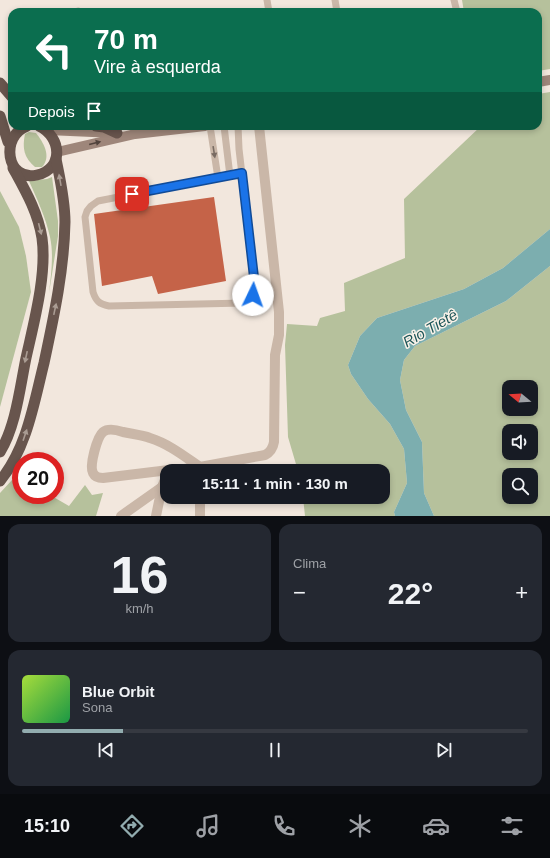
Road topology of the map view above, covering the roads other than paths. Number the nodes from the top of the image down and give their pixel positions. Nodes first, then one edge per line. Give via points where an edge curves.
1 (0, 83) edge
2 (8, 92) edge
3 (0, 116) edge
4 (18, 130) edge
5 (45, 130) edge
6 (79, 130) edge
7 (110, 130) edge
8 (170, 130) edge
9 (211, 130) edge
10 (224, 130) edge
11 (238, 130) edge
12 (259, 130) edge
13 (117, 133) junction
14 (135, 134) junction
15 (8, 142) junction
16 (56, 156) junction
17 (13, 168) junction
18 (242, 173) junction
19 (230, 176) junction
20 (218, 178) junction
21 (0, 452) edge
22 (194, 464) edge
23 (223, 464) edge
24 (160, 473) edge
25 (0, 481) edge
26 (160, 488) edge
27 (160, 497) edge
28 (200, 504) edge
29 (121, 516) edge
30 (156, 516) edge
31 (200, 516) edge

1 - 2 highway
3 - 15 highway
4 - 15 highway
5 - 16 highway via 53,136 57,144
6 - 13 main road
7 - 13 highway
8 - 14 main road
9 -> 20 lane
10 - 19 lane
11 - 18 lane
12 - 23 street via 279,312 275,355 274,442 270,452 265,455
13 - 14 main road
16 -> 14 main road
15 - 17 highway via 7,154
16 - 17 highway via 52,166 37,176 28,176
25 -> 16 highway via 12,466 27,430 61,285 65,221
17 -> 21 highway via 31,199 38,220 42,238 42,262 40,292 18,399
18 - 19 lane
18 - 20 lane via 255,286 249,300 244,303 100,305 92,292 85,217 91,206 98,201 119,196
19 - 20 lane
22 - 24 street via 176,450 150,437 115,430 102,432 91,468 93,474 103,478
26 - 29 street
27 - 30 street
28 - 31 street

